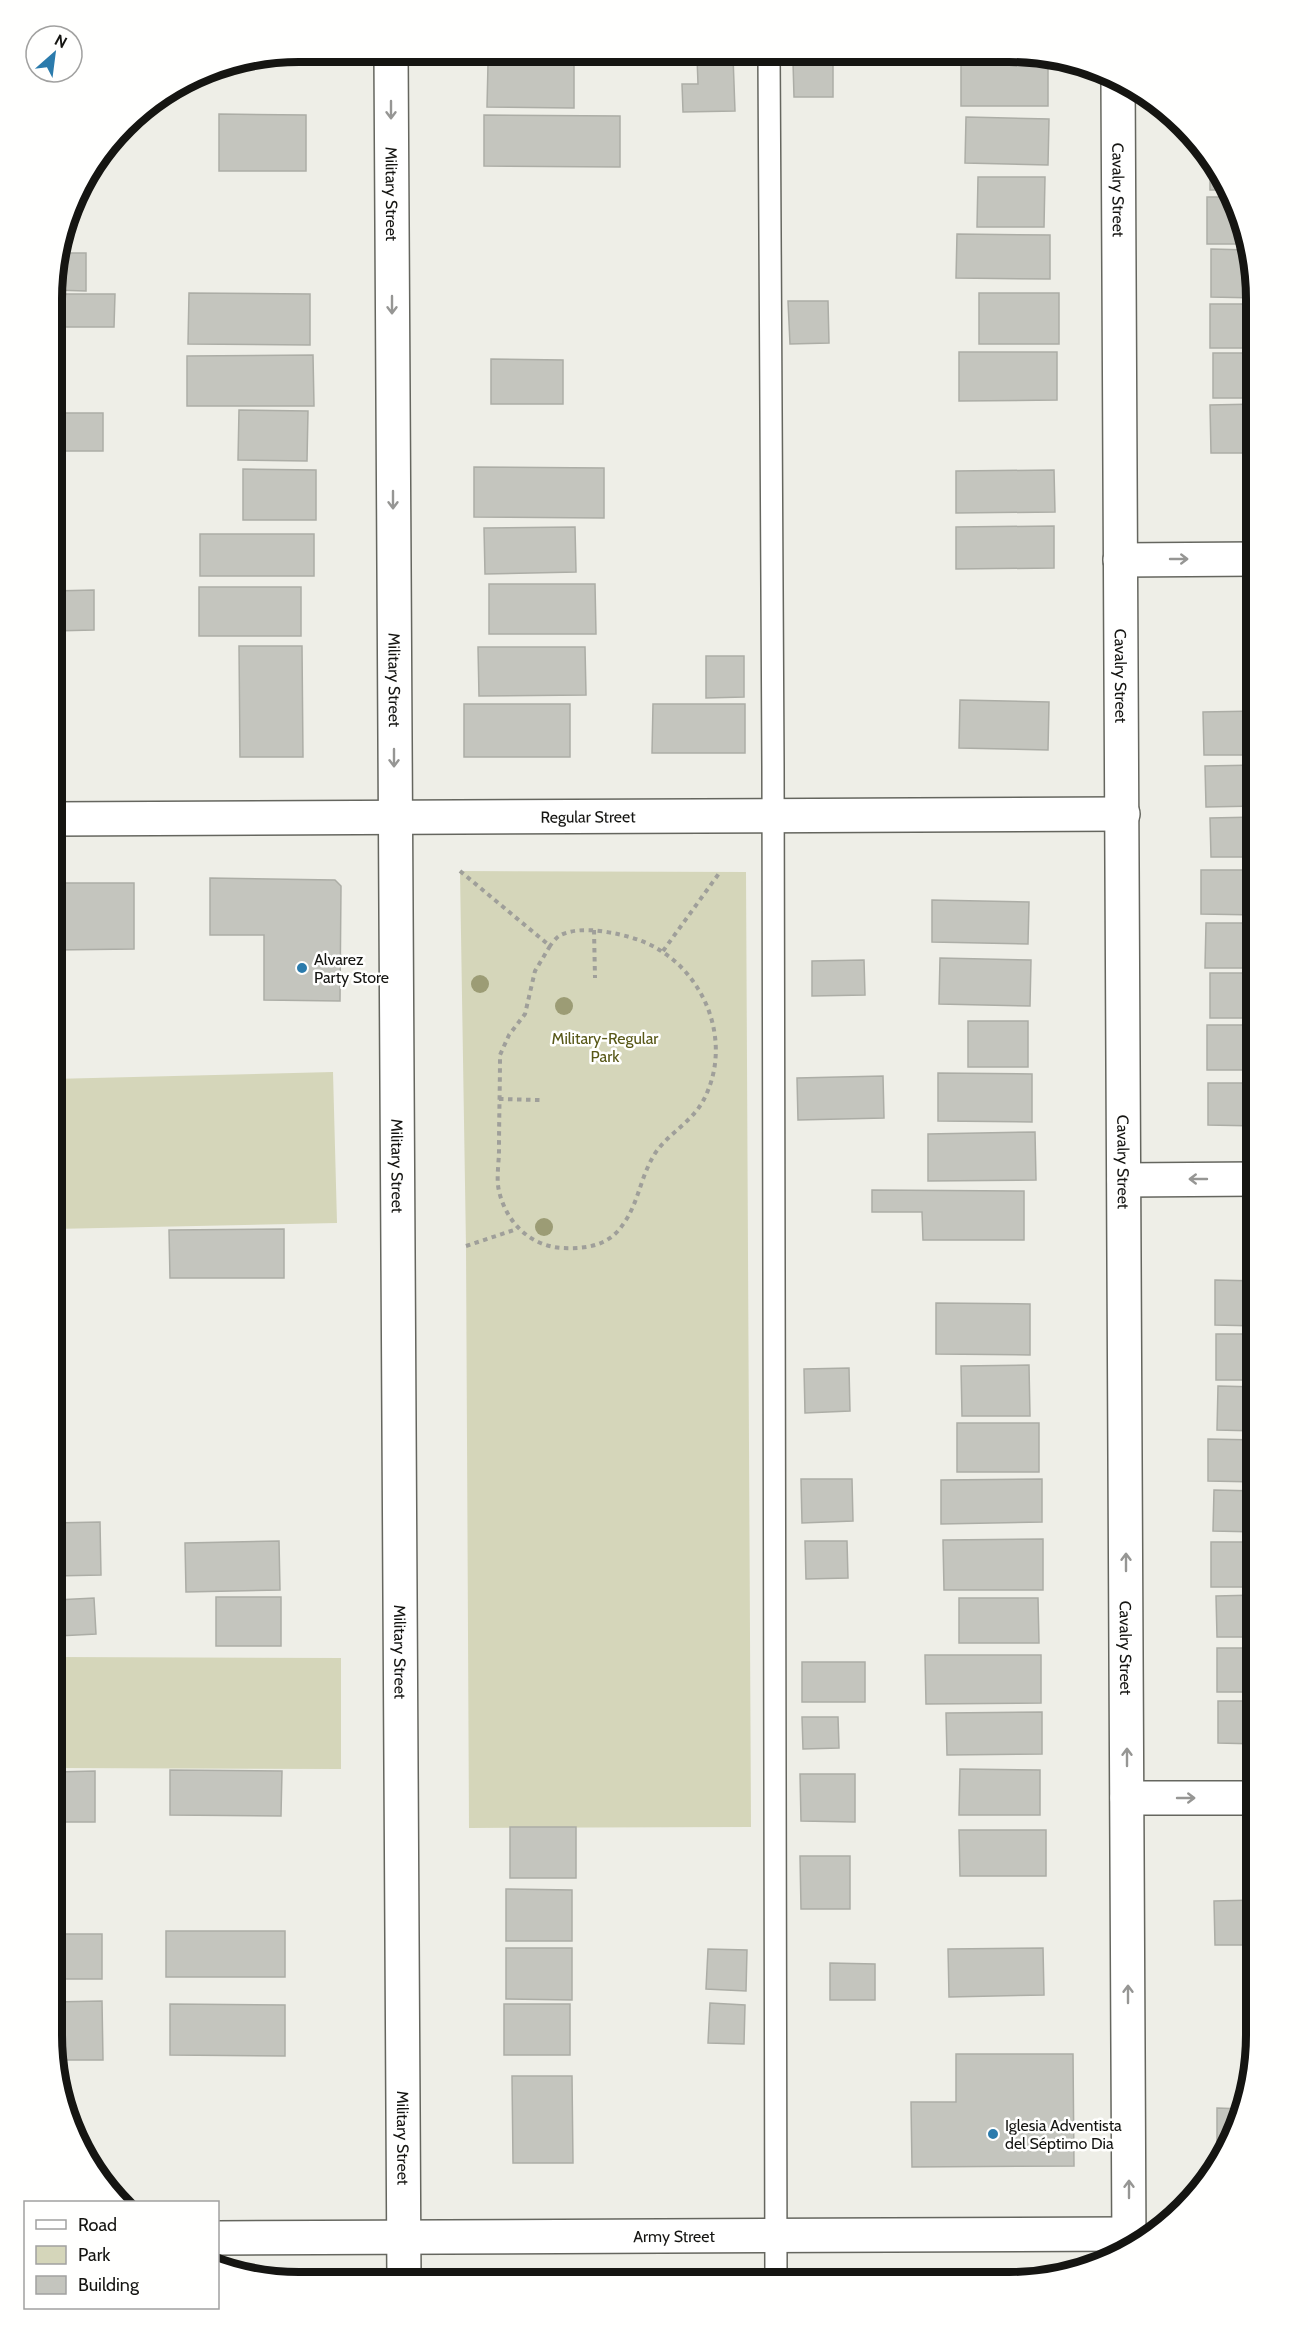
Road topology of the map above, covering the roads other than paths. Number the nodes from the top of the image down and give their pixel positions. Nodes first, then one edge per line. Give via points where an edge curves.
1 (391, 62) edge
2 (769, 62) edge
3 (1118, 88) edge
4 (1246, 559) edge
5 (1120, 560) junction
6 (1123, 814) junction
7 (773, 815) junction
8 (394, 817) junction
9 (62, 819) edge
10 (1246, 1179) edge
11 (1124, 1180) junction
12 (1128, 1798) junction
13 (1246, 1798) edge
14 (776, 2235) junction
15 (404, 2237) junction
16 (219, 2238) edge
17 (1129, 2240) edge
18 (404, 2272) edge
19 (776, 2272) edge

1 -> 8 street, Military Street
2 - 7 lane
3 - 5 street, Cavalry Street
5 -> 4 street
5 - 6 street, Cavalry Street
6 - 7 street, Regular Street
6 - 11 street, Cavalry Street
7 - 8 street, Regular Street
7 - 14 lane
8 - 9 street, Regular Street
8 - 15 street, Military Street
10 -> 11 street
12 -> 11 street, Cavalry Street
12 -> 13 street
17 -> 12 street, Cavalry Street
14 - 15 street, Army Street
14 - 17 street, Army Street
14 - 19 lane
15 - 16 street, Army Street
15 - 18 street, Military Street

